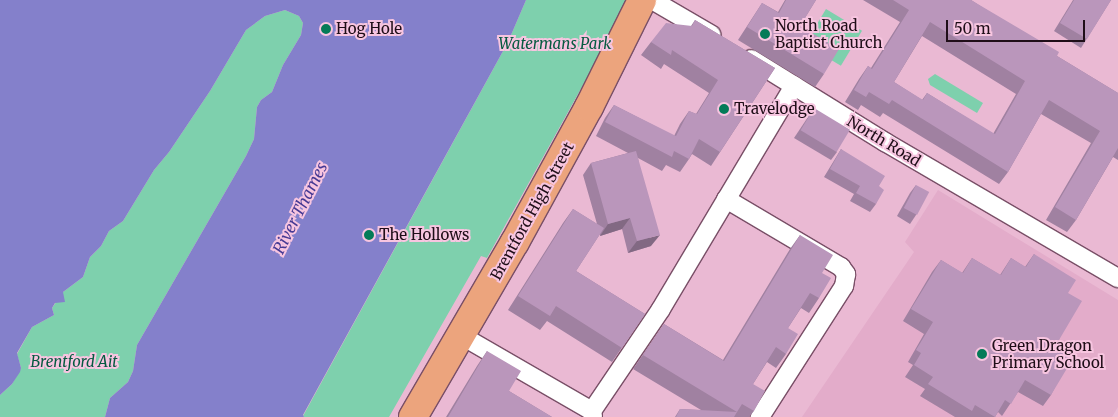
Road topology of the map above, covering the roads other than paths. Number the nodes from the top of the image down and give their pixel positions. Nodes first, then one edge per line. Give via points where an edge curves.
1 (642, 0) edge
2 (652, 0) edge
3 (794, 86) junction
4 (726, 199) junction
5 (1118, 278) edge
6 (462, 336) junction
7 (593, 414) edge
8 (413, 417) edge
9 (760, 417) edge

1 - 6 main road, Brentford High Street via 562,157
2 - 3 street, North Road
3 - 4 street
3 - 5 street, North Road
4 - 7 street via 661,309
4 - 9 street via 842,267 846,274 844,286
6 - 7 street
6 - 8 main road, Brentford High Street

